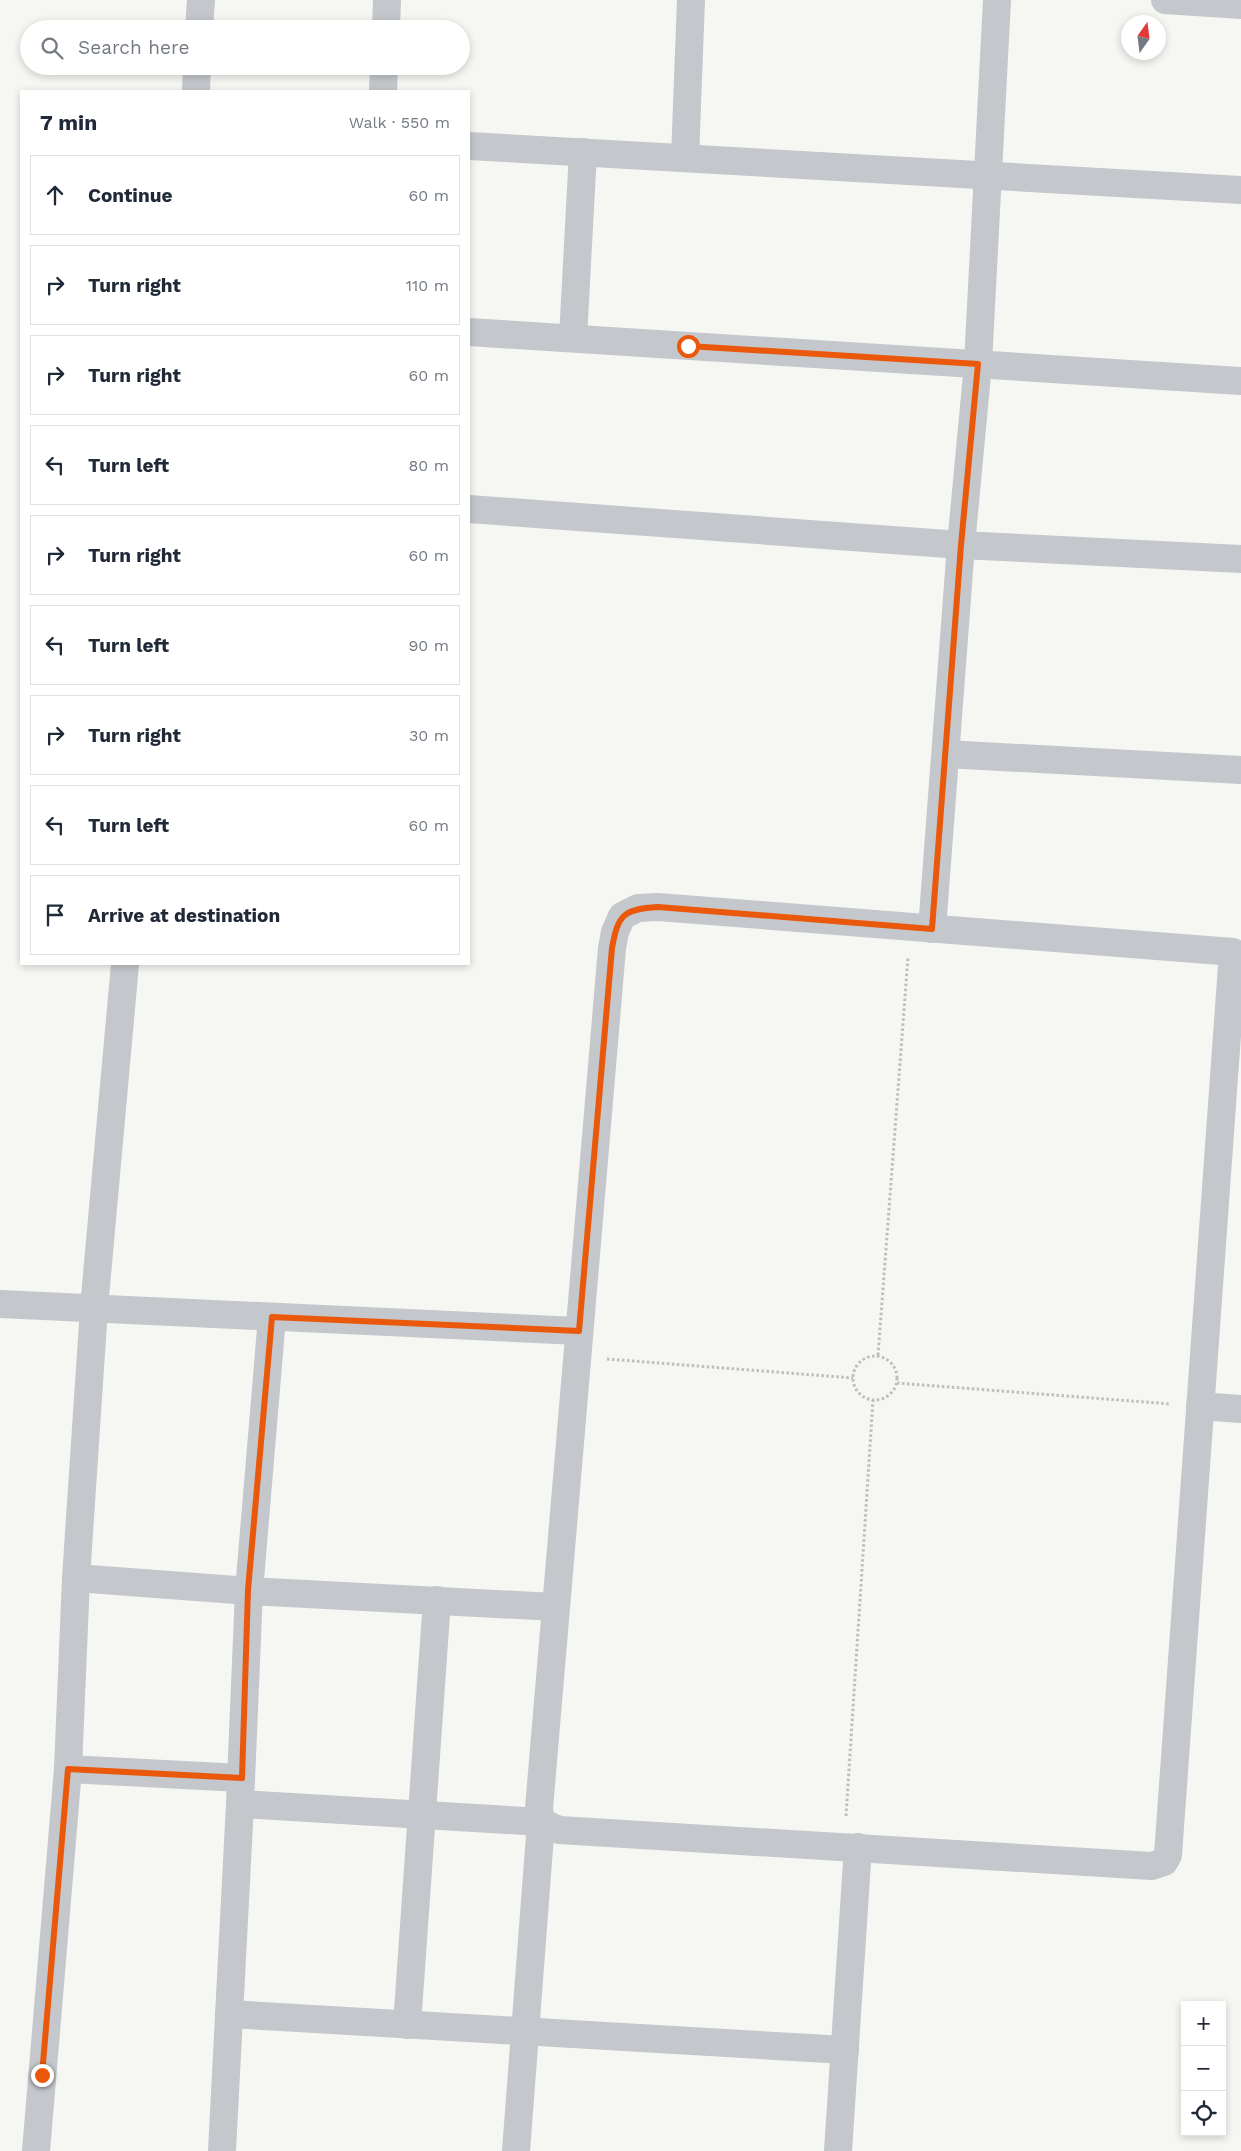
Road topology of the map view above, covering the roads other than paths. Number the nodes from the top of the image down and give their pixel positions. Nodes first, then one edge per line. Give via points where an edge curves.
1 (201, 0) edge
2 (387, 0) edge
3 (691, 0) edge
4 (997, 0) edge
5 (1166, 0) edge
6 (1241, 5) edge
7 (200, 20) edge
8 (386, 20) edge
9 (197, 75) edge
10 (384, 75) edge
11 (196, 90) edge
12 (384, 90) edge
13 (470, 146) edge
14 (583, 152) junction
15 (685, 158) junction
16 (988, 175) junction
17 (1241, 190) edge
18 (470, 332) edge
19 (573, 338) junction
20 (978, 364) junction
21 (1241, 381) edge
22 (470, 509) edge
23 (961, 545) junction
24 (1241, 560) edge
25 (946, 754) junction
26 (1241, 770) edge
27 (922, 928) junction
28 (1237, 952) edge
29 (125, 965) edge
30 (0, 1304) edge
31 (94, 1308) junction
32 (272, 1317) junction
33 (578, 1344) junction
34 (1200, 1406) junction
35 (1241, 1409) edge
36 (76, 1578) junction
37 (248, 1590) junction
38 (437, 1600) junction
39 (555, 1607) junction
40 (68, 1769) junction
41 (241, 1791) junction
42 (421, 1815) junction
43 (541, 1822) junction
44 (851, 1847) junction
45 (229, 2014) junction
46 (407, 2024) junction
47 (526, 2032) junction
48 (845, 2050) junction
49 (36, 2151) edge
50 (222, 2151) edge
51 (516, 2151) edge
52 (838, 2151) edge

1 - 7 street
2 - 8 street
3 - 15 street
4 - 16 street
5 - 6 street
9 - 11 street
10 - 12 street
13 - 14 street
14 - 15 street
14 - 19 street
15 - 16 street
16 - 17 street
16 - 20 street
18 - 19 street
19 - 20 street
20 - 21 street
20 - 23 street
22 - 23 street
23 - 24 street
23 - 25 street
25 - 26 street
25 - 27 street
27 - 28 street
27 - 33 street via 658,907 638,908 622,916 612,948
28 - 34 street
29 - 31 street
30 - 31 street
31 - 32 street
31 - 36 street
32 - 33 street
32 - 37 street
33 - 39 street
34 - 35 street
34 - 44 street via 1168,1855 1164,1862 1152,1866
36 - 37 street
36 - 40 street
37 - 38 street
37 - 41 street
38 - 39 street
38 - 42 street
39 - 43 street via 538,1808
40 - 41 street
40 - 49 street
41 - 42 street
41 - 45 street
42 - 43 street
42 - 46 street
43 - 44 street via 559,1830
43 - 47 street
44 - 48 street
45 - 46 street
45 - 50 street
46 - 47 street
47 - 48 street
47 - 51 street
48 - 52 street

